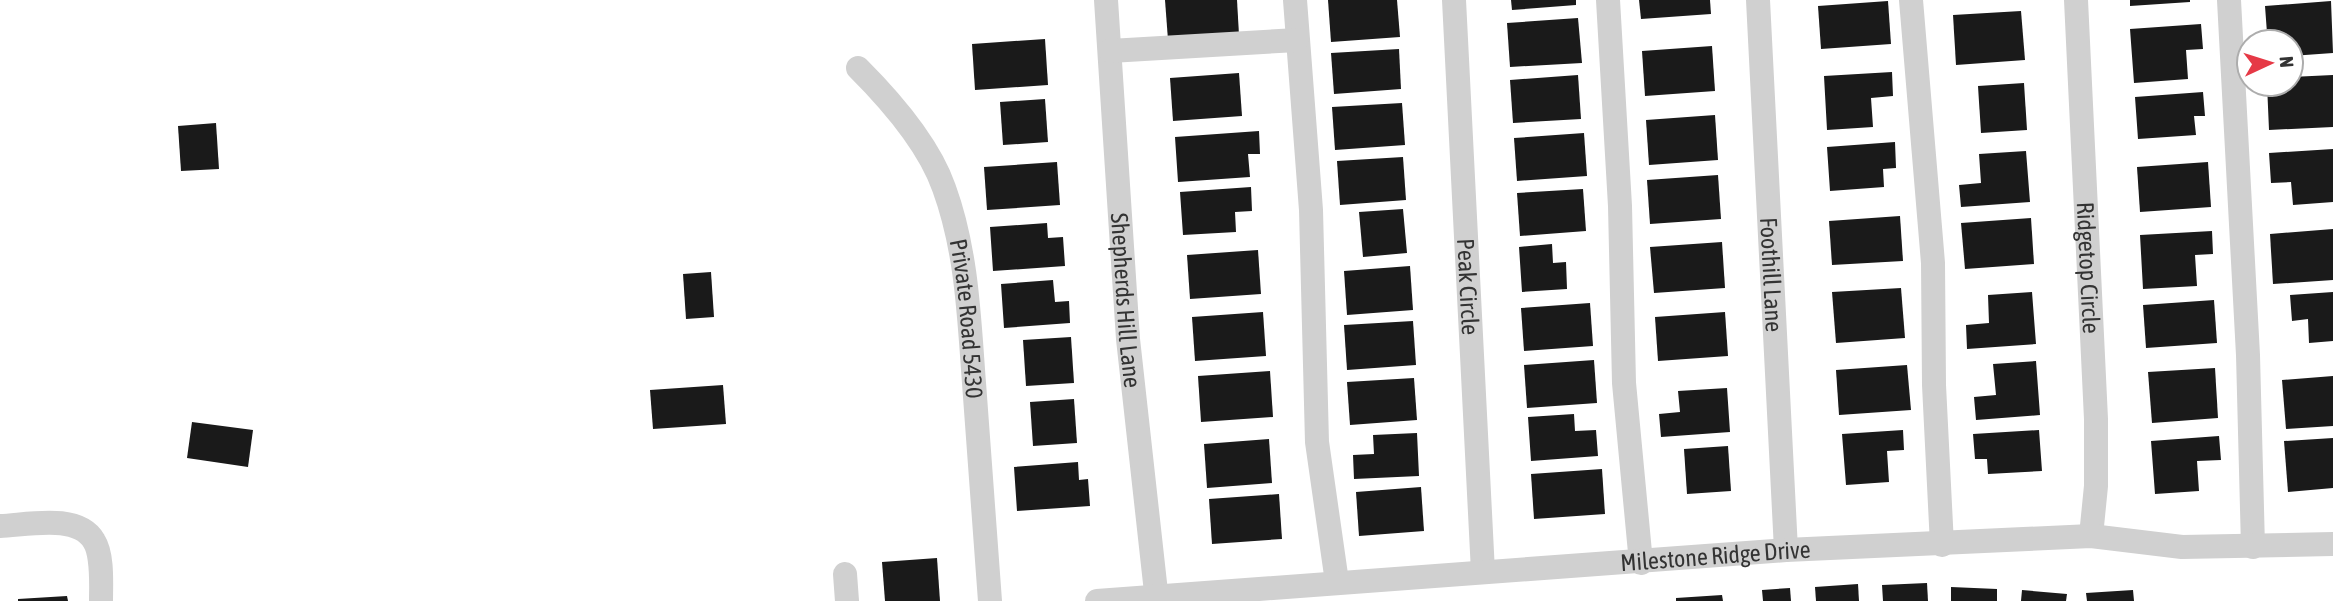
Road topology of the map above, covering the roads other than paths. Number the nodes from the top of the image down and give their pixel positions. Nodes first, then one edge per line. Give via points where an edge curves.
1 (1106, 0) edge
2 (1295, 0) edge
3 (1454, 0) edge
4 (1608, 0) edge
5 (1758, 0) edge
6 (1911, 0) edge
7 (2076, 0) edge
8 (2230, 0) edge
9 (1297, 40) junction
10 (1110, 51) junction
11 (858, 68) dead end
12 (0, 526) edge
13 (2091, 536) junction
14 (2333, 544) edge
15 (1942, 545) junction
16 (2253, 547) junction
17 (1786, 550) junction
18 (1641, 563) junction
19 (1483, 572) junction
20 (845, 574) dead end
21 (1337, 582) junction
22 (1157, 598) edge
23 (102, 601) edge
24 (847, 601) edge
25 (990, 601) edge
26 (1097, 601) edge

1 - 10 street, Shepherds Hill Lane
2 - 9 street
3 - 19 street, Peak Circle
4 - 18 street via 1625,383
5 - 17 street, Foothill Lane
6 - 15 street via 1933,263
7 - 13 street, Ridgetop Circle via 2096,419
8 - 16 street
9 - 10 street
9 - 21 street via 1311,210 1317,442
10 - 22 street, Shepherds Hill Lane via 1128,339
11 - 25 street, Private Road 5430 via 892,103 923,150 944,186 955,226 967,290
12 - 23 street via 58,523 81,528 95,541
13 - 15 street, Milestone Ridge Drive
13 - 16 street, Milestone Ridge Drive via 2182,547
14 - 16 street, Milestone Ridge Drive
15 - 17 street, Milestone Ridge Drive
17 - 18 street, Milestone Ridge Drive
18 - 19 street, Milestone Ridge Drive
19 - 21 street, Milestone Ridge Drive
20 - 24 street
21 - 22 street, Milestone Ridge Drive
22 - 26 street, Milestone Ridge Drive

